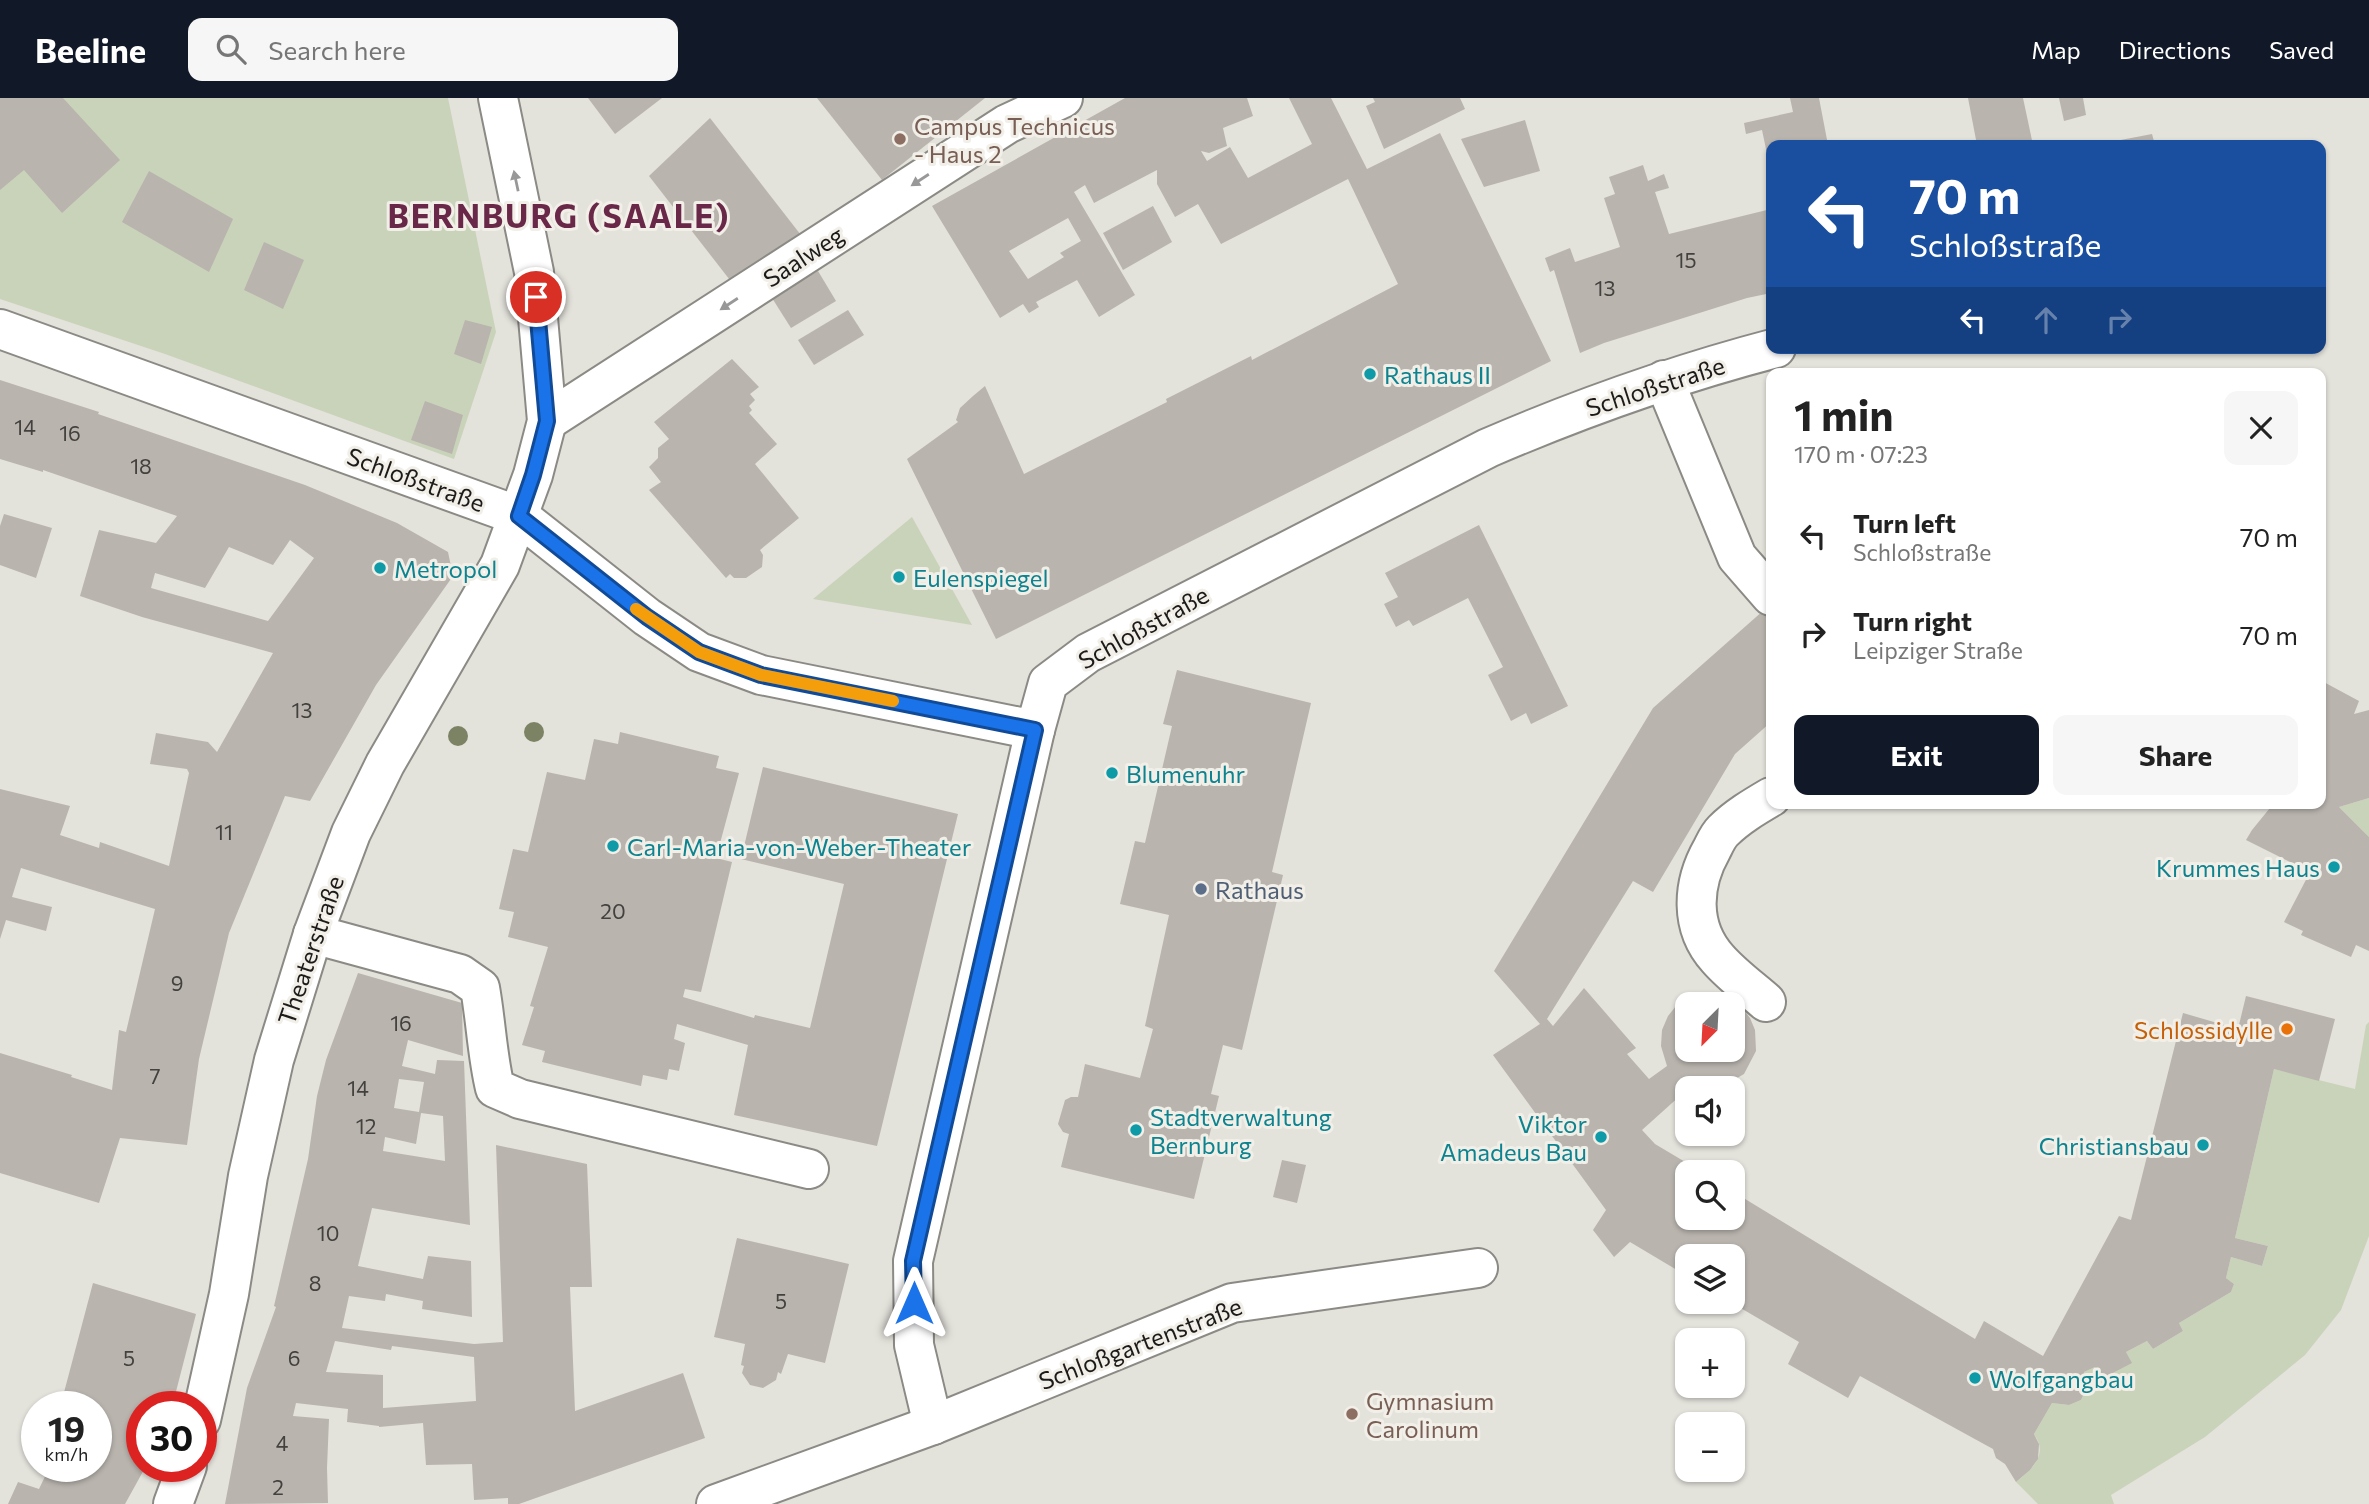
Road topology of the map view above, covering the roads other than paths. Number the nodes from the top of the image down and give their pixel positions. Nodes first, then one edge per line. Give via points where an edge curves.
1 (498, 98) edge
2 (1063, 98) edge
3 (0, 329) edge
4 (1766, 351) edge
5 (1664, 380) junction
6 (547, 421) junction
7 (519, 516) junction
8 (1766, 590) edge
9 (1035, 730) junction
10 (1766, 800) edge
11 (313, 933) junction
12 (1766, 1002) dead end
13 (809, 1169) dead end
14 (1478, 1268) dead end
15 (207, 1391) edge
16 (933, 1425) junction
17 (181, 1482) edge
18 (173, 1504) edge
19 (716, 1504) edge

6 -> 1 street, Theaterstraße via 534,272
2 -> 6 street, Saalweg via 1007,124
3 - 7 street, Schloßstraße
4 - 5 street, Schloßstraße
5 - 8 street via 1737,557
5 - 9 street, Schloßstraße via 1488,448 1088,653 1048,683
6 - 7 street, Theaterstraße
7 - 9 street, Schloßstraße via 699,652 761,675
7 - 11 street, Theaterstraße via 494,577 374,787
9 - 16 street via 913,1261 914,1345
10 - 12 street via 1721,833 1706,859 1695,909 1717,958
11 - 13 street via 460,974 480,988 495,1088 520,1099
11 - 15 street, Theaterstraße via 274,1060
14 - 16 street, Schloßgartenstraße via 1233,1303
16 - 19 street, Schloßgartenstraße
17 - 18 street

